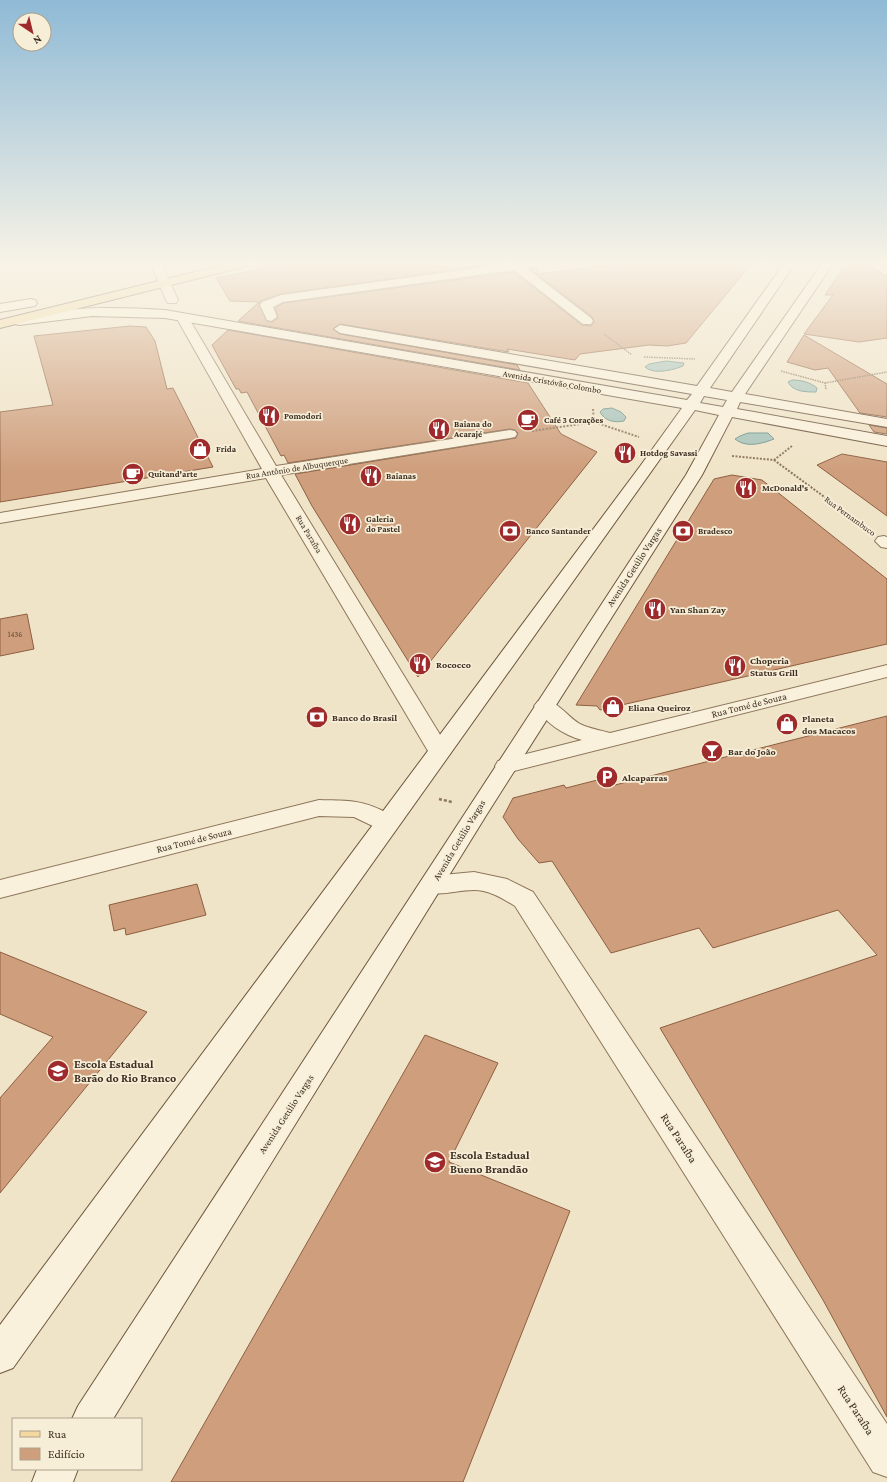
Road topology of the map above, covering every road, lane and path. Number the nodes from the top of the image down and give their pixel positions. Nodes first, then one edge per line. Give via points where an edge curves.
1 (192, 331) edge
2 (300, 331) edge
3 (352, 331) edge
4 (600, 331) edge
5 (742, 331) edge
6 (780, 331) edge
7 (634, 357) dead end
8 (756, 365) junction
9 (887, 372) edge
10 (825, 383) junction
11 (591, 389) junction
12 (695, 397) junction
13 (731, 404) junction
14 (824, 412) junction
15 (594, 422) junction
16 (887, 423) edge
17 (814, 428) junction
18 (510, 434) joint
19 (887, 442) edge
20 (662, 445) junction
21 (706, 453) junction
22 (774, 460) junction
23 (271, 472) junction
24 (0, 518) edge
25 (886, 542) edge
26 (887, 671) edge
27 (545, 706) junction
28 (612, 740) junction
29 (439, 751) junction
30 (506, 766) junction
31 (410, 791) junction
32 (478, 810) junction
33 (387, 823) junction
34 (432, 885) junction
35 (0, 889) edge
36 (0, 1355) edge
37 (92, 1418) edge
38 (887, 1458) edge
39 (58, 1470) edge
40 (51, 1482) edge

1 - 23 main road, Rua Paraíba
2 - 11 main road, Avenida Cristóvão Colombo
3 - 12 main road, Avenida Cristóvão Colombo
4 - 7 path
5 - 12 main road
6 - 8 main road, Avenida Getúlio Vargas
8 - 10 path
8 - 13 main road, Avenida Getúlio Vargas
9 - 10 path
10 - 14 path via 827,395
11 - 12 main road, Avenida Cristóvão Colombo
11 - 15 path
12 - 13 main road, Avenida Cristóvão Colombo
12 - 20 main road
13 - 14 main road, Avenida Cristóvão Colombo
13 - 17 main road, Avenida Cristóvão Colombo
13 - 21 main road, Avenida Getúlio Vargas
14 - 16 main road, Avenida Cristóvão Colombo
15 - 18 path
15 - 20 path
17 - 19 main road, Avenida Cristóvão Colombo
17 - 22 path
18 - 23 main road, Rua Antônio de Albuquerque
20 - 29 main road
21 - 22 path
21 - 27 main road, Avenida Getúlio Vargas via 694,476
22 - 25 path, Rua Pernambuco
23 - 24 main road, Rua Antônio de Albuquerque
23 - 29 main road, Rua Paraíba
26 - 28 main road, Rua Tomé de Souza
27 - 28 main road, Rua Tomé de Souza via 567,727 588,736
27 - 30 main road, Avenida Getúlio Vargas
28 - 30 main road, Rua Tomé de Souza
29 - 31 main road
30 - 32 main road, Avenida Getúlio Vargas
31 - 32 path
31 - 33 main road
32 - 34 main road, Avenida Getúlio Vargas
33 - 35 main road, Rua Tomé de Souza via 358,809 319,808
33 - 36 main road
34 - 37 main road, Avenida Getúlio Vargas
34 - 38 main road, Rua Paraíba via 474,881 498,885 524,900
39 - 40 main road

